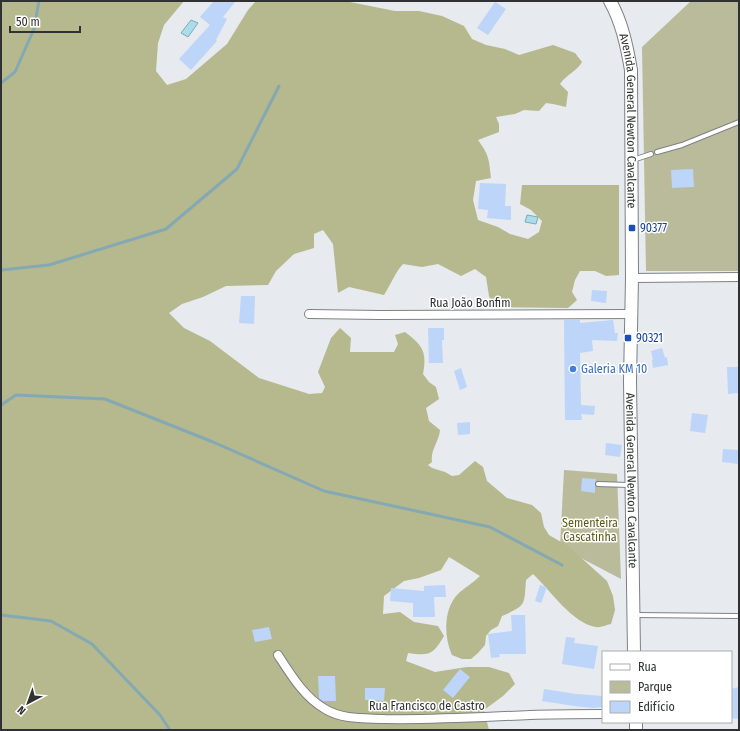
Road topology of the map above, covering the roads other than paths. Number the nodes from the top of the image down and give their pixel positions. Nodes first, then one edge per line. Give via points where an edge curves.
1 (610, 1) edge
2 (739, 122) edge
3 (657, 152) dead end
4 (651, 154) dead end
5 (632, 160) junction
6 (739, 277) edge
7 (632, 278) junction
8 (309, 314) dead end
9 (631, 314) junction
10 (598, 484) dead end
11 (632, 485) junction
12 (634, 615) junction
13 (739, 616) edge
14 (634, 651) edge
15 (278, 655) dead end
16 (602, 714) edge

1 - 5 main road, Avenida General Newton Cavalcante via 627,48 631,70
2 - 3 lane via 682,145
4 - 5 lane
5 - 7 main road, Avenida General Newton Cavalcante
6 - 7 street
7 - 9 main road, Avenida General Newton Cavalcante
8 - 9 street, Rua João Bonfim
9 - 11 main road, Avenida General Newton Cavalcante
10 - 11 lane
11 - 12 main road, Avenida General Newton Cavalcante
12 - 13 lane
12 - 14 main road, Avenida General Newton Cavalcante
15 - 16 street, Rua Francisco de Castro via 294,680 313,700 325,709 344,716 441,720

